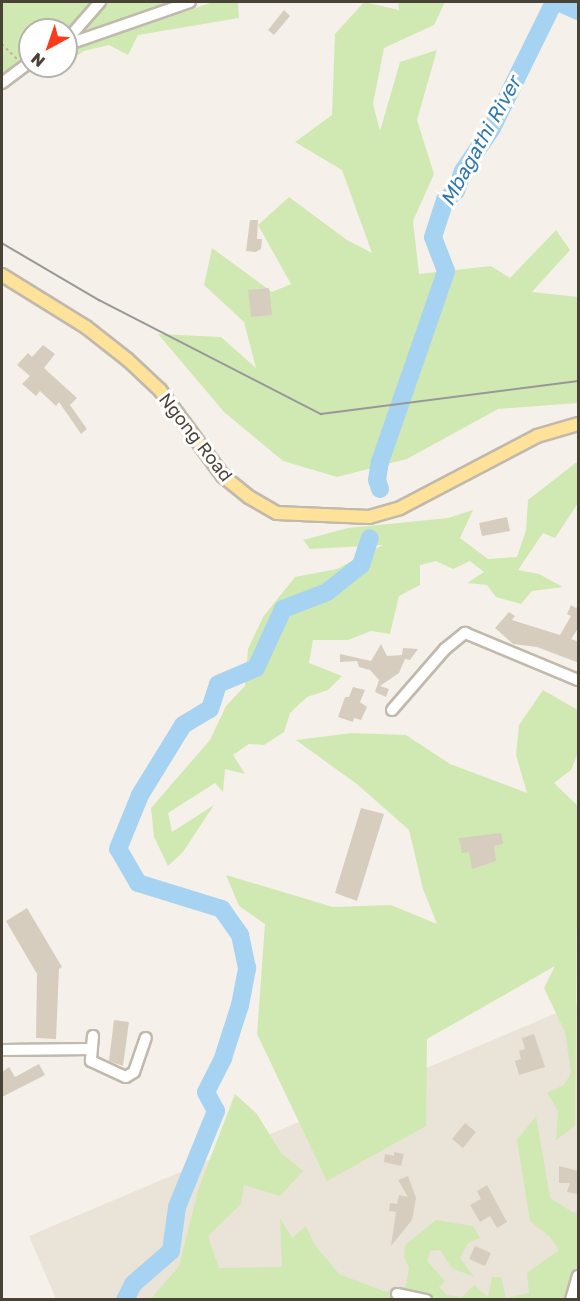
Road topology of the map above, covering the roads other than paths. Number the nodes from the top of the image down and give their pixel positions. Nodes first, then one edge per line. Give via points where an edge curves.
1 (100, 2) edge
2 (189, 2) edge
3 (78, 27) edge
4 (78, 41) edge
5 (18, 71) edge
6 (2, 83) edge
7 (2, 275) edge
8 (579, 424) edge
9 (579, 680) edge
10 (392, 710) dead end
11 (93, 1036) dead end
12 (147, 1038) dead end
13 (91, 1049) junction
14 (2, 1050) edge
15 (579, 1276) edge
16 (397, 1294) dead end
17 (426, 1299) edge
18 (571, 1299) edge

1 - 3 street
2 - 4 street
5 - 6 street
7 - 8 main road, Ngong Road via 86,327 128,360 160,390 223,476 242,493 277,513 369,517 400,508 537,436
9 - 10 street via 465,633 445,649
11 - 13 street
12 - 13 street via 129,1077 97,1067 91,1061
13 - 14 street
15 - 18 street
16 - 17 street

